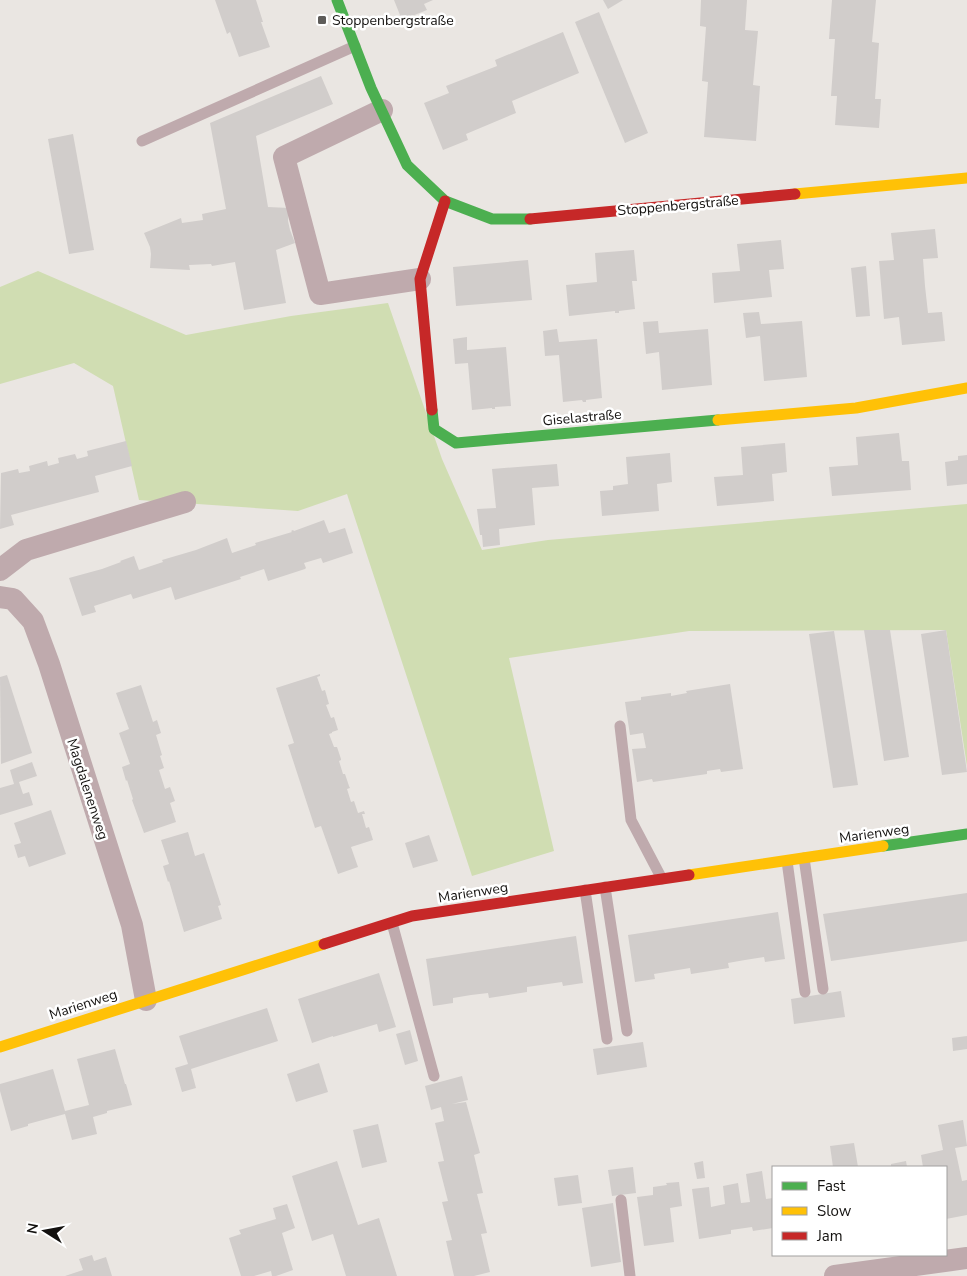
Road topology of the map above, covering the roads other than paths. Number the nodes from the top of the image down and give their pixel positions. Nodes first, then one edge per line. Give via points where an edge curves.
1 (337, 0) edge
2 (354, 46) junction
3 (382, 110) junction
4 (142, 141) dead end
5 (967, 178) edge
6 (445, 201) junction
7 (420, 279) junction
8 (967, 388) edge
9 (185, 502) dead end
10 (0, 570) edge
11 (0, 597) edge
12 (620, 726) dead end
13 (967, 834) edge
14 (804, 858) junction
15 (787, 861) junction
16 (662, 879) junction
17 (605, 887) junction
18 (585, 890) junction
19 (392, 923) junction
20 (823, 990) dead end
21 (805, 992) dead end
22 (146, 1000) junction
23 (627, 1031) dead end
24 (608, 1040) dead end
25 (0, 1047) edge
26 (434, 1076) dead end
27 (621, 1200) dead end
28 (967, 1258) edge
29 (630, 1276) edge
30 (835, 1276) edge

1 - 2 street, Stoppenbergstraße
2 - 3 street, Stoppenbergstraße
2 - 4 lane
3 - 6 street, Stoppenbergstraße via 407,165
3 - 7 street via 284,156 320,294
5 - 6 street, Stoppenbergstraße via 527,219 492,219
6 - 7 street, Giselastraße
7 - 8 street, Giselastraße via 434,429 456,443 856,408
9 - 10 street via 26,550
11 - 22 street, Magdalenenweg via 13,600 33,621 132,925
12 - 16 lane via 631,820
13 - 14 street, Marienweg
14 - 15 street, Marienweg
14 - 20 lane
15 - 16 street, Marienweg
15 - 21 lane
16 - 17 street, Marienweg
17 - 18 street, Marienweg
17 - 23 lane
18 - 19 street, Marienweg via 412,916
18 - 24 lane
19 - 22 street, Marienweg
19 - 26 lane
22 - 25 street, Marienweg
27 - 29 lane
28 - 30 street

